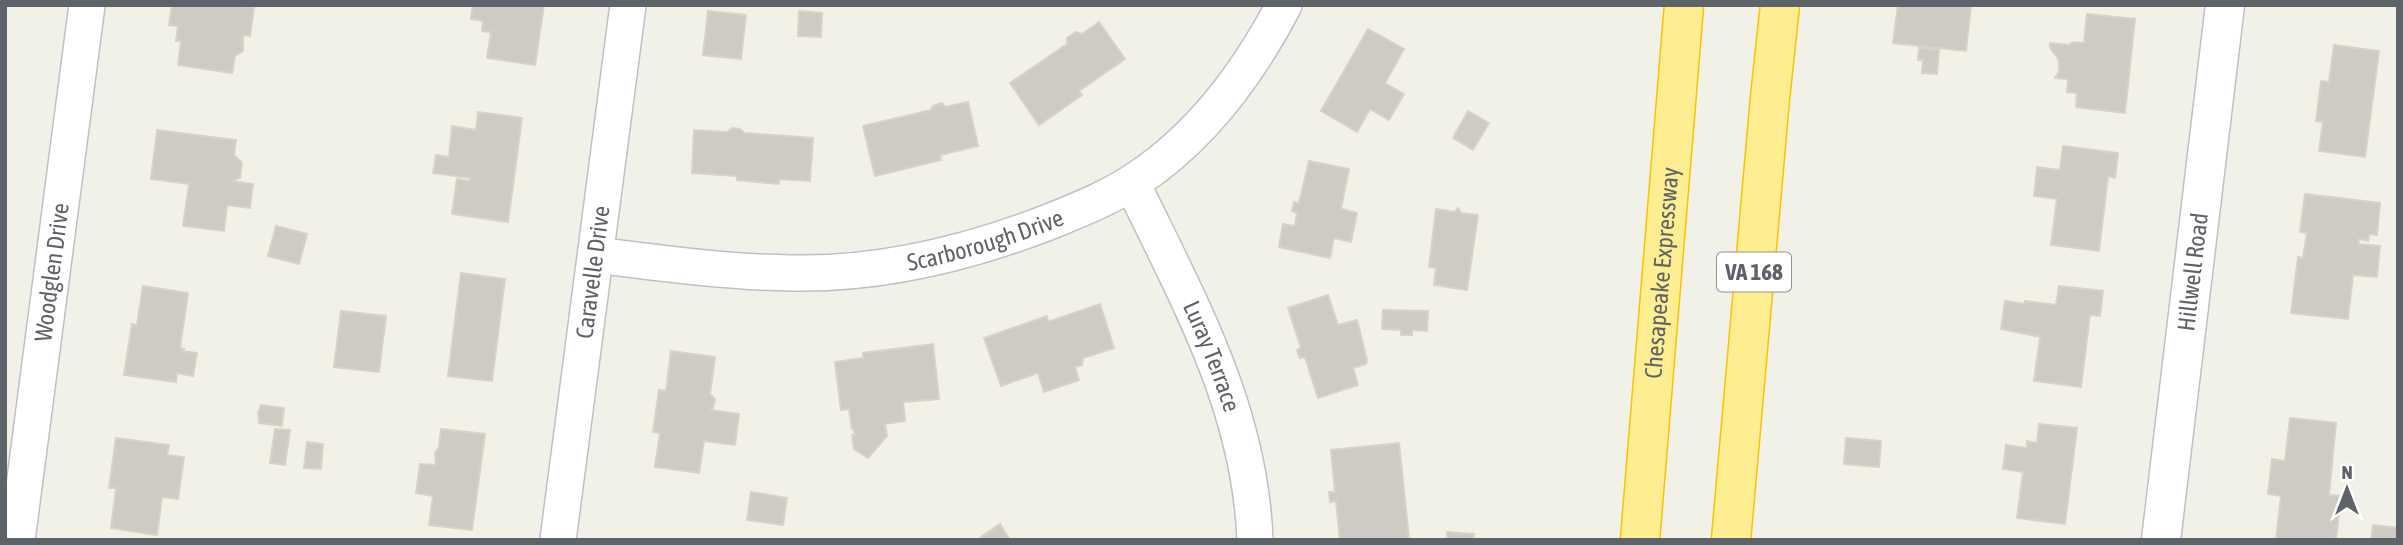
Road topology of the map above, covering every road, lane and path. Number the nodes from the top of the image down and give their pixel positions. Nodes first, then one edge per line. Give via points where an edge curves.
1 (86, 5) edge
2 (628, 5) edge
3 (1284, 5) edge
4 (1684, 5) edge
5 (1780, 5) edge
6 (2225, 5) edge
7 (1132, 183) junction
8 (596, 255) junction
9 (17, 540) edge
10 (558, 540) edge
11 (1255, 540) edge
12 (1640, 540) edge
13 (1731, 540) edge
14 (2161, 540) edge

1 - 9 street, Woodglen Drive
2 - 8 street, Caravelle Drive
3 - 7 street, Scarborough Drive via 1226,98 1180,145
4 - 12 highway, Chesapeake Expressway
5 - 13 highway, VA 168
6 - 14 street, Hillwell Road
7 - 8 street, Scarborough Drive via 1007,238 899,266 791,274
7 - 11 street, Luray Terrace via 1226,386 1244,450
8 - 10 street, Caravelle Drive

